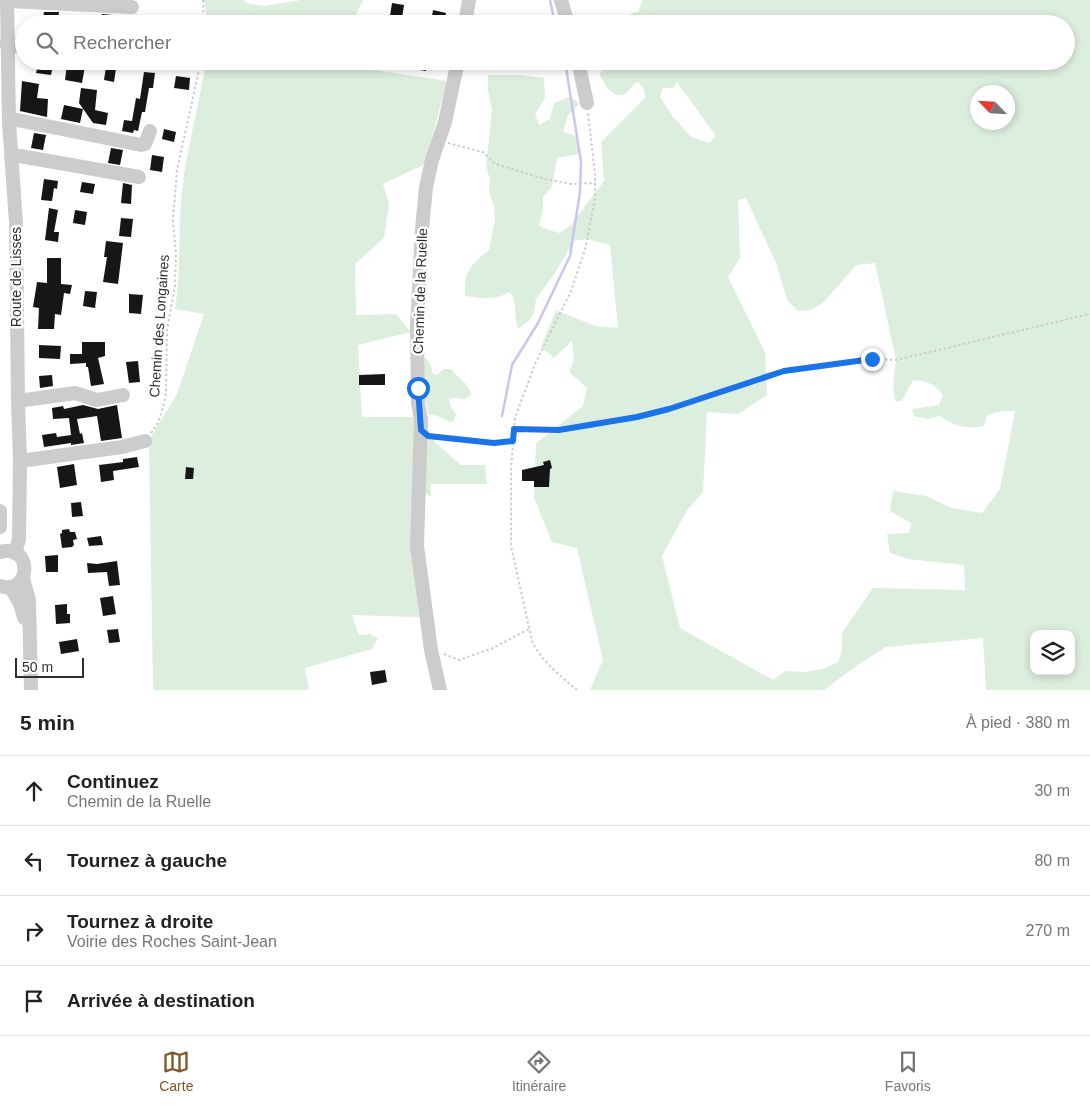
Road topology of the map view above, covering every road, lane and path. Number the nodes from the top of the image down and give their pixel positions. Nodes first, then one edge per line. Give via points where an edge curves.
1 (203, 0) edge
2 (469, 0) edge
3 (561, 0) edge
4 (5, 6) edge
5 (132, 7) dead end
6 (204, 15) edge
7 (466, 15) edge
8 (565, 15) edge
9 (6, 44) junction
10 (15, 46) edge
11 (199, 70) edge
12 (456, 70) edge
13 (580, 70) edge
14 (587, 103) joint
15 (9, 122) junction
16 (150, 131) dead end
17 (439, 141) junction
18 (12, 159) junction
19 (102, 176) dead end
20 (140, 177) dead end
21 (595, 184) junction
22 (1090, 314) edge
23 (123, 395) dead end
24 (18, 400) junction
25 (514, 429) junction
26 (421, 430) junction
27 (145, 441) joint
28 (513, 441) junction
29 (20, 461) junction
30 (0, 511) edge
31 (0, 527) edge
32 (0, 552) edge
33 (15, 553) junction
34 (23, 578) junction
35 (5, 587) edge
36 (529, 629) junction
37 (30, 638) junction
38 (431, 650) junction
39 (31, 690) edge
40 (440, 690) edge
41 (576, 690) edge

1 - 6 path
2 - 7 street
3 - 8 street
4 - 5 street
4 - 9 street, Route de Lisses
9 - 10 street
9 - 15 street, Route de Lisses
11 - 27 path, Chemin des Longaines via 177,170 173,220 175,286 167,330 165,398 158,423
12 - 17 street, Chemin de la Ruelle
13 - 14 street
14 - 21 path
15 - 16 street via 17,120 141,145 148,141
15 - 18 street, Route de Lisses
17 - 21 path via 482,152 496,164 545,179
17 - 26 street, Chemin de la Ruelle via 426,187 419,278 417,353
18 - 19 street
18 - 20 street via 20,156
18 - 24 street, Route de Lisses
21 - 25 path via 584,250 571,291 523,393
22 - 25 path via 896,360 872,359 784,371 637,417 559,430
23 - 24 street via 97,400 75,392
24 - 29 street, Route de Lisses
25 - 28 path
26 - 28 path via 428,436 494,443
26 - 38 street, Chemin de la Ruelle via 417,546
27 - 29 street
28 - 36 path via 511,546
29 - 33 street, Route de Lisses via 20,531
30 - 31 street
32 - 33 street
33 - 34 street via 25,566
34 - 35 street
34 - 37 street
35 - 37 street via 20,603
36 - 38 path via 493,648 459,660
36 - 41 path via 537,651
37 - 39 street
38 - 40 street, Chemin de la Ruelle

